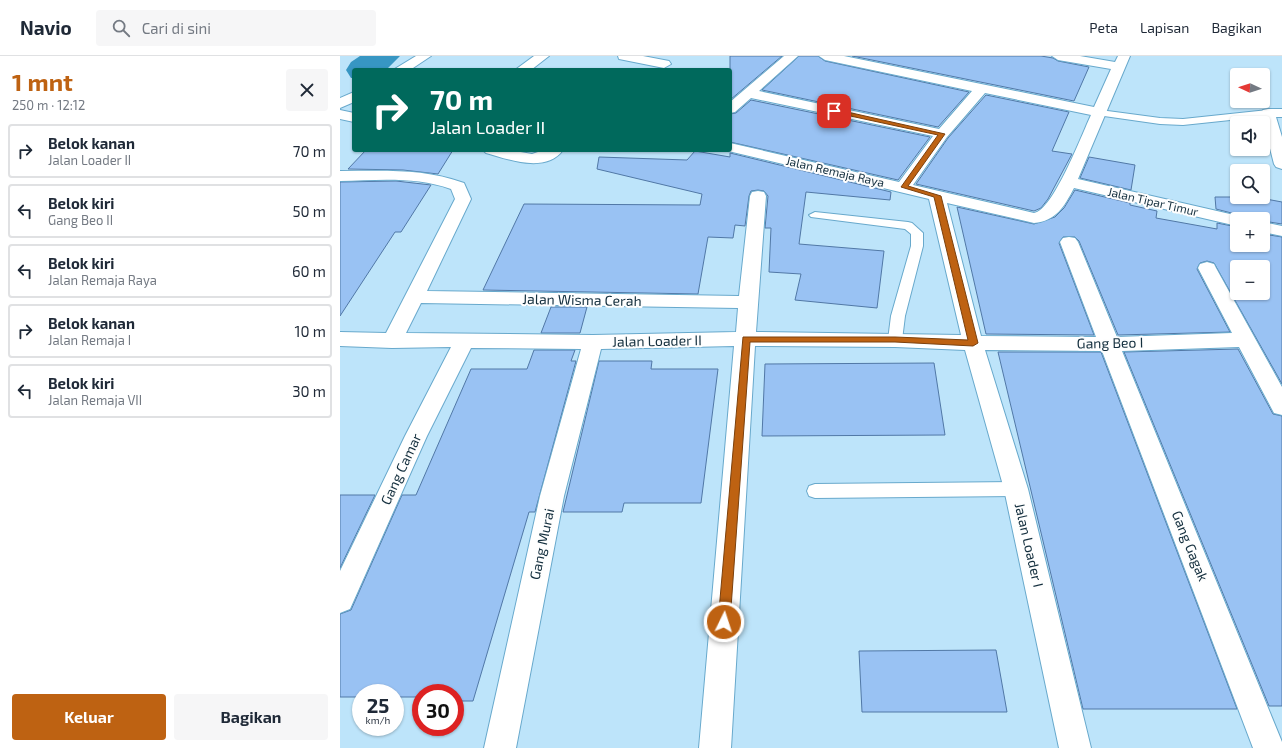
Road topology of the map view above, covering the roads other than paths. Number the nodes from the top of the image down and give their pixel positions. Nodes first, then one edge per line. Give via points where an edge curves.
1 (425, 56) edge
2 (543, 56) edge
3 (624, 56) edge
4 (677, 56) edge
5 (792, 56) edge
6 (825, 56) edge
7 (890, 56) edge
8 (1058, 56) edge
9 (1122, 62) edge
10 (661, 67) edge
11 (880, 67) junction
12 (404, 68) edge
13 (525, 68) edge
14 (982, 88) junction
15 (748, 93) junction
16 (352, 97) edge
17 (340, 104) edge
18 (732, 107) edge
19 (1100, 113) junction
20 (1275, 113) edge
21 (340, 114) edge
22 (352, 117) edge
23 (942, 134) junction
24 (732, 148) edge
25 (499, 152) edge
26 (551, 152) edge
27 (1282, 164) edge
28 (340, 176) edge
29 (1069, 182) junction
30 (904, 187) junction
31 (758, 196) dead end
32 (937, 196) junction
33 (815, 215) dead end
34 (1230, 219) edge
35 (1270, 228) edge
36 (1282, 231) edge
37 (1069, 242) dead end
38 (1207, 268) dead end
39 (415, 298) junction
40 (748, 302) junction
41 (340, 339) edge
42 (746, 339) junction
43 (466, 340) junction
44 (895, 340) junction
45 (1246, 340) junction
46 (392, 341) junction
47 (593, 342) junction
48 (973, 343) junction
49 (1110, 344) junction
50 (1282, 407) edge
51 (1016, 489) junction
52 (815, 491) dead end
53 (340, 600) edge
54 (500, 748) edge
55 (715, 748) edge
56 (1075, 748) edge
57 (1269, 748) edge

1 - 12 street
2 - 13 street
3 - 10 street
4 - 10 street
5 - 15 street
6 - 11 street
7 - 11 street
8 - 9 street
9 - 19 street, Jalan Remaja Raya
11 - 14 street
14 - 19 street
14 - 23 street
15 - 18 street
15 - 23 street
16 - 17 street
19 - 20 lane via 1183,122
19 - 29 street, Jalan Remaja Raya
20 - 27 street
21 - 22 street
23 - 30 street
24 - 30 street, Jalan Remaja Raya
25 - 26 street via 539,159
28 - 39 street via 426,177 458,186 463,199
29 - 32 street, Jalan Remaja Raya via 1049,213 1034,218
29 - 34 street, Jalan Tipar Timur
30 - 32 street, Jalan Remaja Raya
31 - 40 street
32 - 48 street, Jalan Loader I
33 - 44 lane via 908,226 917,233 917,246 898,316
35 - 36 street
37 - 49 street, Gang Gagak
38 - 45 street
39 - 40 street, Jalan Wisma Cerah
39 - 46 street
40 - 42 street
41 - 46 street, Jalan Loader II
42 - 44 street, Jalan Loader II
42 - 47 street, Jalan Loader II
42 - 55 street
43 - 46 street, Jalan Loader II
43 - 47 street, Jalan Loader II
43 - 53 street, Gang Camar via 416,436
44 - 48 street, Jalan Loader II
45 - 49 street, Gang Beo I
45 - 50 street
47 - 54 street, Gang Murai via 552,496
48 - 49 street, Gang Beo I
48 - 51 street, Jalan Loader I
49 - 57 street, Gang Gagak
51 - 52 lane
51 - 56 street, Jalan Loader I

